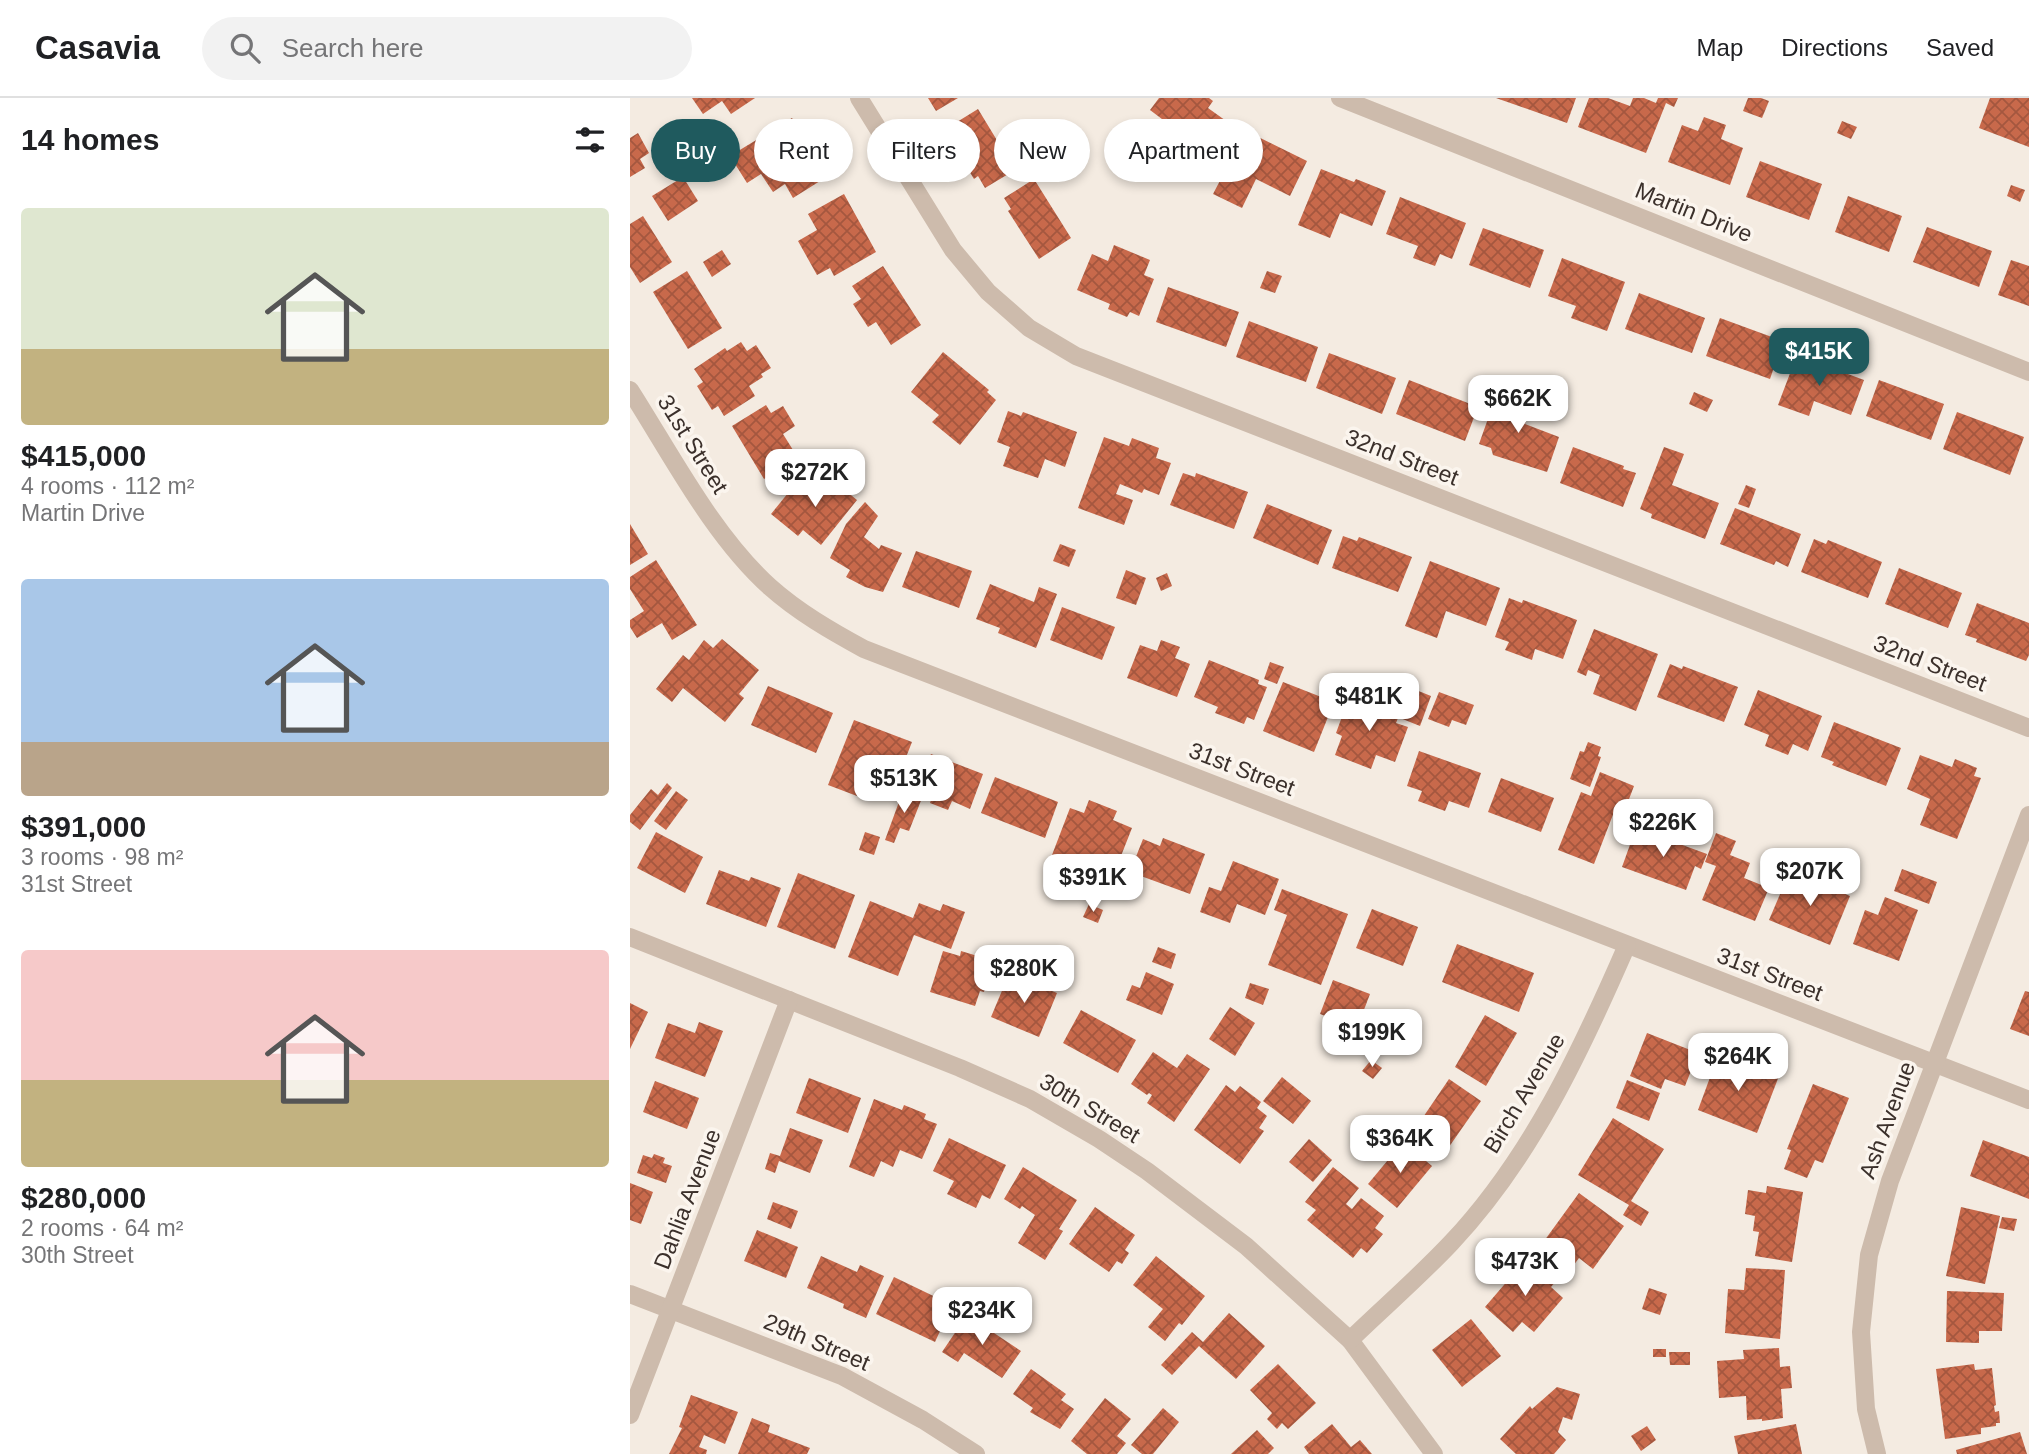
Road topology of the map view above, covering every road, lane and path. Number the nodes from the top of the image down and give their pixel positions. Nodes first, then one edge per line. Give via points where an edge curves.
1 (859, 98) edge
2 (1340, 98) edge
3 (2029, 372) edge
4 (630, 390) edge
5 (2029, 728) edge
6 (2029, 815) edge
7 (630, 937) edge
8 (1627, 945) junction
9 (789, 1000) junction
10 (1933, 1063) junction
11 (2029, 1100) edge
12 (630, 1294) edge
13 (670, 1310) junction
14 (1350, 1340) junction
15 (630, 1415) edge
16 (976, 1454) edge
17 (1434, 1454) edge
18 (1877, 1454) edge

1 - 5 street, 32nd Street via 953,250 988,292 1030,328 1076,356
2 - 3 street, Martin Drive
4 - 8 street, 31st Street via 730,544 769,586 814,621 864,649
6 - 10 street, Ash Avenue
7 - 9 street, 30th Street
8 - 10 street, 31st Street
8 - 14 street, Birch Avenue via 1564,1083 1533,1135 1451,1243
9 - 13 street, Dahlia Avenue
9 - 14 street, 30th Street via 1030,1099 1099,1139 1246,1246
10 - 11 street, 31st Street
10 - 18 street, Ash Avenue via 1869,1255 1861,1332 1866,1409
12 - 13 street, 29th Street
13 - 15 street, Dahlia Avenue
13 - 16 street, 29th Street via 842,1376
14 - 17 street, 30th Street

